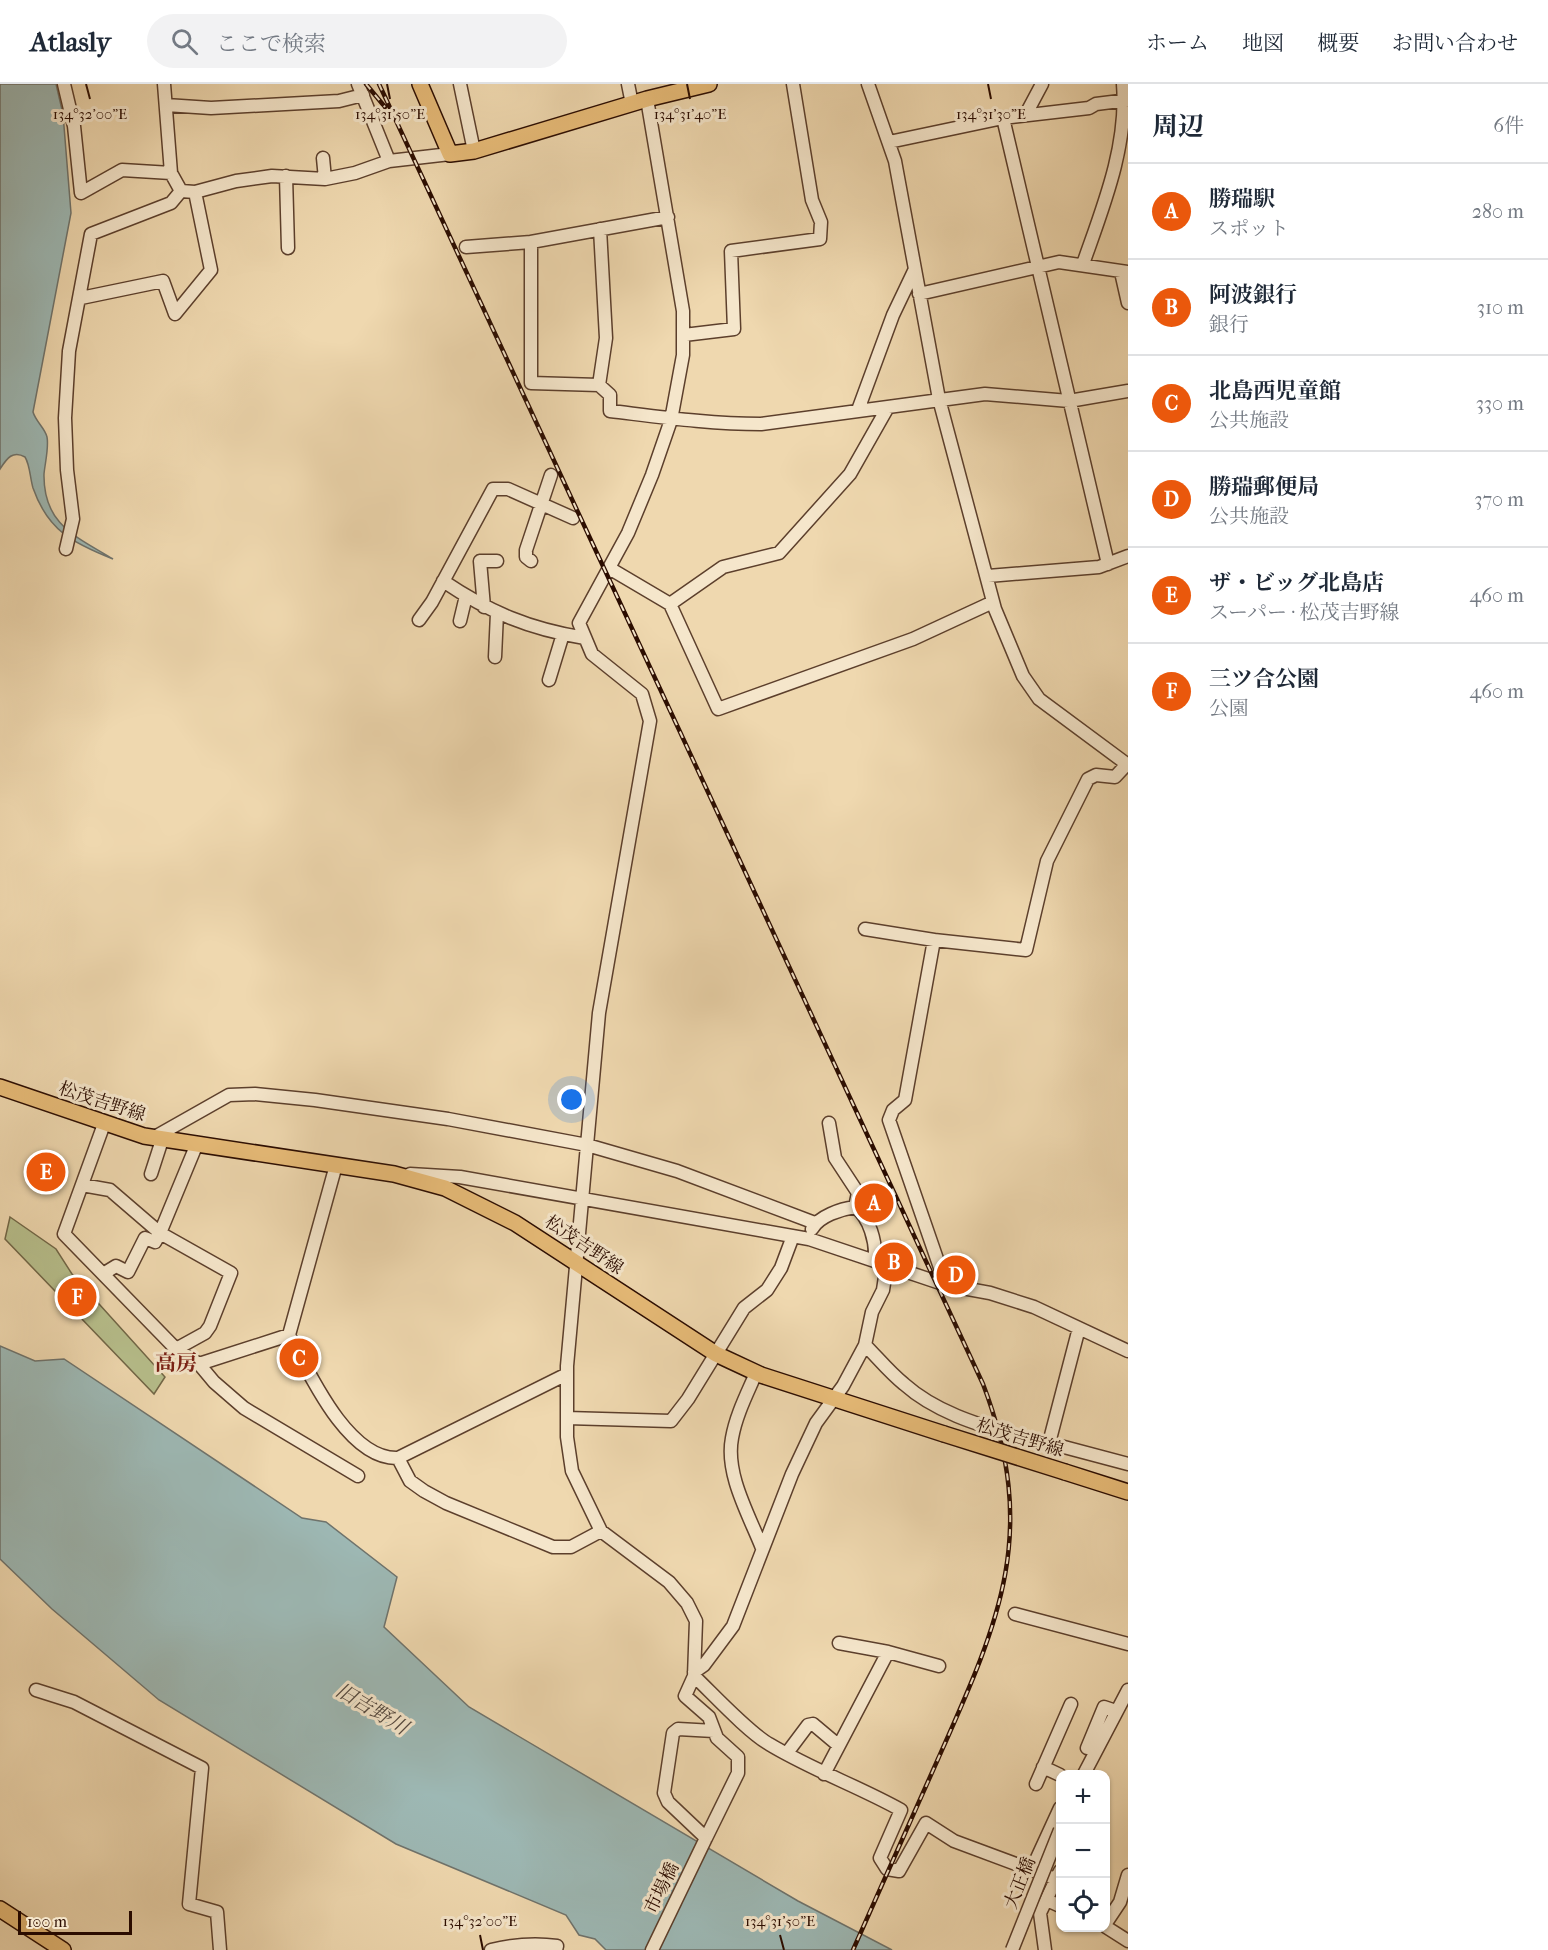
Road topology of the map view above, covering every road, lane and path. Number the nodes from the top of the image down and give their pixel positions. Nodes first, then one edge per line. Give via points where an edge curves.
1 (64, 84) edge
2 (164, 84) edge
3 (420, 84) edge
4 (460, 84) edge
5 (628, 84) edge
6 (710, 84) edge
7 (793, 84) edge
8 (868, 84) edge
9 (1042, 84) edge
10 (1123, 84) edge
11 (361, 89) edge
12 (1127, 100) edge
13 (640, 101) junction
14 (166, 105) junction
15 (1026, 114) junction
16 (1003, 117) junction
17 (889, 142) junction
18 (474, 151) junction
19 (450, 154) junction
20 (323, 158) dead end
21 (389, 161) junction
22 (171, 172) junction
23 (286, 176) junction
24 (325, 178) junction
25 (181, 191) junction
26 (195, 192) junction
27 (668, 217) junction
28 (600, 230) junction
29 (531, 242) junction
30 (466, 247) dead end
31 (288, 248) dead end
32 (1083, 264) junction
33 (1038, 267) junction
34 (915, 271) junction
35 (1124, 272) edge
36 (919, 294) junction
37 (81, 298) junction
38 (1128, 303) edge
39 (684, 335) junction
40 (599, 386) junction
41 (1128, 391) edge
42 (939, 399) junction
43 (1069, 400) junction
44 (888, 407) junction
45 (858, 410) junction
46 (671, 420) junction
47 (551, 475) dead end
48 (541, 504) junction
49 (573, 518) dead end
50 (66, 549) dead end
51 (1128, 556) edge
52 (497, 561) dead end
53 (531, 561) dead end
54 (1108, 564) junction
55 (609, 568) junction
56 (988, 576) junction
57 (443, 580) junction
58 (466, 596) junction
59 (670, 604) junction
60 (994, 605) junction
61 (484, 607) junction
62 (497, 613) junction
63 (419, 620) dead end
64 (460, 621) dead end
65 (563, 634) junction
66 (585, 639) junction
67 (495, 657) dead end
68 (549, 680) dead end
69 (1128, 765) edge
70 (865, 929) dead end
71 (934, 940) junction
72 (0, 1087) edge
73 (829, 1123) dead end
74 (104, 1124) junction
75 (157, 1139) junction
76 (587, 1145) junction
77 (196, 1146) junction
78 (336, 1165) junction
79 (152, 1174) dead end
80 (394, 1174) junction
81 (82, 1185) junction
82 (582, 1197) junction
83 (855, 1207) junction
84 (815, 1223) junction
85 (160, 1233) junction
86 (793, 1236) junction
87 (809, 1239) junction
88 (875, 1259) junction
89 (575, 1262) junction
90 (887, 1264) junction
91 (103, 1274) junction
92 (946, 1285) junction
93 (1079, 1328) junction
94 (289, 1335) junction
95 (865, 1345) junction
96 (176, 1349) junction
97 (1128, 1351) edge
98 (716, 1354) junction
99 (199, 1364) junction
100 (756, 1373) junction
101 (567, 1374) junction
102 (834, 1399) junction
103 (567, 1418) junction
104 (1049, 1443) junction
105 (398, 1458) junction
106 (1128, 1464) edge
107 (358, 1476) dead end
108 (1128, 1492) edge
109 (601, 1531) junction
110 (762, 1548) junction
111 (1015, 1614) dead end
112 (839, 1643) dead end
113 (1128, 1644) edge
114 (888, 1652) junction
115 (939, 1666) dead end
116 (694, 1674) junction
117 (36, 1690) dead end
118 (1128, 1690) edge
119 (1071, 1704) dead end
120 (1116, 1711) junction
121 (714, 1731) junction
122 (838, 1745) junction
123 (787, 1753) junction
124 (1043, 1767) junction
125 (1078, 1770) edge
126 (1086, 1770) edge
127 (1056, 1773) edge
128 (824, 1774) junction
129 (1036, 1784) dead end
130 (1056, 1817) edge
131 (706, 1840) junction
132 (1056, 1840) edge
133 (1032, 1869) junction
134 (1056, 1875) edge
135 (1128, 1875) edge
136 (1057, 1878) edge
137 (1047, 1900) junction
138 (1056, 1904) edge
139 (0, 1909) edge
140 (1110, 1918) edge
141 (1110, 1928) edge
142 (1128, 1941) edge
143 (63, 1950) edge
144 (220, 1950) edge
145 (491, 1950) edge
146 (556, 1950) edge
147 (652, 1950) edge
148 (1012, 1950) edge
149 (1045, 1950) edge

1 - 22 street via 74,126 81,193 122,170
2 - 14 street
3 - 19 main road
4 - 18 street
5 - 13 street
6 - 13 main road
7 - 39 street via 812,200 821,222 820,239 731,251 734,329
8 - 17 street
9 - 15 street
10 - 12 street
11 - 14 street via 339,101 211,108
11 - 21 street
12 - 15 street
12 - 32 street via 1122,155
13 - 18 main road
13 - 27 street
14 - 22 street
15 - 16 street
16 - 17 street
16 - 33 street
17 - 34 street
18 - 19 main road
19 - 21 street
20 - 24 street
21 - 24 street
22 - 25 street
23 - 24 street
23 - 26 street via 236,181
23 - 31 street
25 - 26 street
25 - 37 street via 171,203 91,234
26 - 37 street via 211,270 175,314 163,281
27 - 28 street
27 - 39 street
28 - 29 street
28 - 40 street via 606,338
29 - 30 street
29 - 40 street via 531,383
32 - 33 street via 1059,262
32 - 35 street
33 - 36 street
33 - 43 street
34 - 36 street
34 - 45 street via 893,315
35 - 38 street
36 - 42 street
37 - 50 street via 69,351 66,470 73,519
39 - 46 street via 684,355
40 - 46 street via 610,395 610,411
41 - 43 street
42 - 43 street via 1004,393
42 - 44 street
42 - 56 street
43 - 54 street
44 - 45 street
44 - 59 street via 850,474 778,553 723,567
45 - 46 street via 761,424
46 - 55 street via 644,495
47 - 48 street
48 - 49 street
48 - 53 street via 526,550
48 - 57 street via 508,489 493,489
51 - 54 street
52 - 61 street via 480,561
54 - 56 street
55 - 59 street
55 - 66 street via 582,612 579,623
56 - 60 street
57 - 58 street
57 - 63 street
58 - 61 street
58 - 64 street
59 - 60 street via 718,709 913,639
60 - 69 street via 1023,676 1039,699
61 - 62 street
62 - 65 street via 533,628
62 - 67 street
65 - 66 street
65 - 68 street
66 - 76 street via 592,654 642,694 650,721 599,1013
69 - 71 street via 1115,777 1096,775 1088,779 1047,861 1026,950
70 - 71 street
71 - 92 street via 905,1100 893,1110 889,1120
72 - 74 main road, 松茂吉野線
73 - 83 street via 835,1158 858,1193
74 - 75 main road, 松茂吉野線
74 - 81 street
75 - 76 street via 229,1095 255,1094 436,1117
75 - 77 main road, 松茂吉野線
75 - 79 street
76 - 82 street
76 - 84 street via 677,1171
77 - 78 main road, 松茂吉野線
77 - 85 street
78 - 80 main road, 松茂吉野線
78 - 94 street
80 - 82 street via 460,1177
80 - 89 main road, 松茂吉野線 via 445,1188 515,1222
81 - 85 street via 111,1190
81 - 91 street via 64,1234
82 - 86 street
82 - 89 street
83 - 84 street
83 - 88 street via 876,1242
84 - 87 street
85 - 91 street via 155,1242 145,1238 128,1272 116,1266
85 - 96 street via 231,1273 205,1334
86 - 87 street
86 - 98 street via 781,1268 767,1290 744,1308
87 - 88 street
88 - 90 street
89 - 98 main road, 松茂吉野線
89 - 101 street
90 - 92 street
90 - 95 street
91 - 96 street
92 - 93 street via 1034,1307
93 - 97 street
93 - 104 street
94 - 99 street
94 - 105 street via 346,1433 389,1458
95 - 102 street
95 - 104 street via 903,1384 941,1408 985,1426
96 - 99 street
98 - 100 main road, 松茂吉野線
98 - 103 street via 671,1421
99 - 107 street via 244,1408
100 - 102 main road, 松茂吉野線
100 - 110 street via 740,1410 731,1456
101 - 103 street
101 - 105 street
102 - 108 main road, 松茂吉野線, bridge
102 - 110 street via 816,1423
103 - 109 street via 572,1471
104 - 106 street
105 - 109 street via 410,1481 424,1491 553,1547 571,1547
109 - 116 street via 669,1582 687,1604 696,1621
110 - 116 street via 733,1626
111 - 113 street
112 - 114 street
114 - 115 street
114 - 122 street
116 - 121 street via 685,1696 709,1717
116 - 123 street via 767,1743
117 - 144 street via 74,1702 202,1768 189,1904 217,1912
118 - 120 street
119 - 124 street
120 - 125 street via 1104,1707
120 - 126 street
121 - 131 street, 市場橋 via 740,1764
121 - 131 street via 673,1732 664,1781 668,1802
122 - 123 street via 813,1724 808,1725
122 - 128 street
123 - 128 street
124 - 127 street
124 - 129 street
128 - 133 street via 901,1810 880,1858 887,1869 900,1871 926,1823 954,1841
130 - 133 street
131 - 147 street, 市場橋
132 - 148 street, 大正橋, bridge
133 - 134 street
135 - 140 street
136 - 137 street
137 - 138 street
137 - 149 street via 1040,1913
139 - 143 main road
141 - 142 street
145 - 146 street via 549,1945 556,1946

